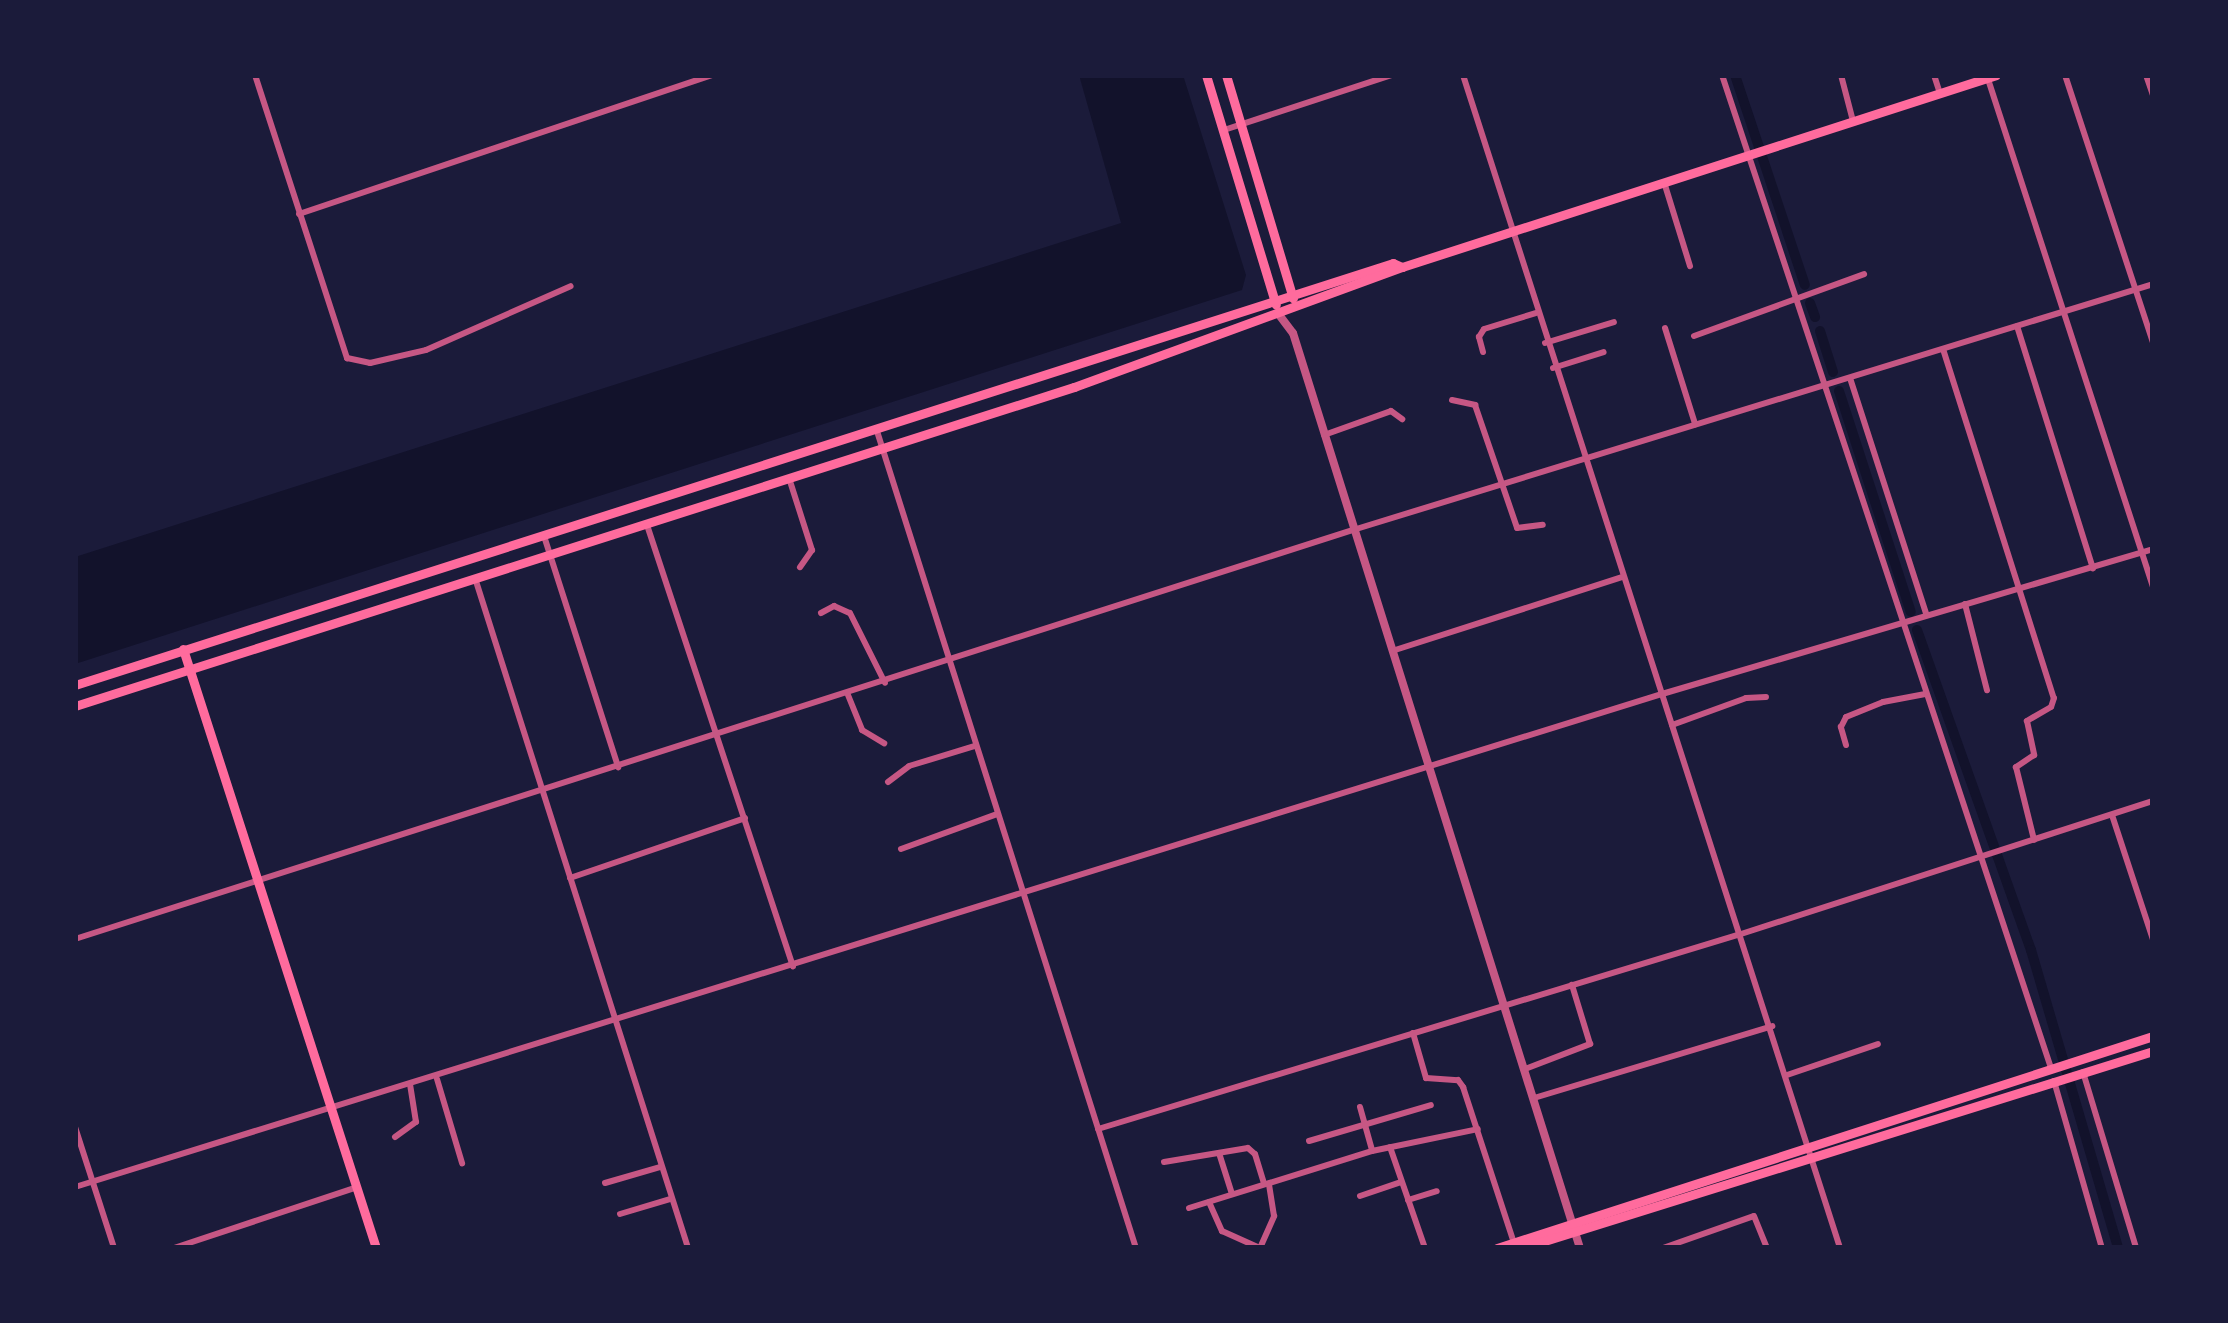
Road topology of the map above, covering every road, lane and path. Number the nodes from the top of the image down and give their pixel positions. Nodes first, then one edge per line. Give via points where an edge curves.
1 (255, 75) edge
2 (713, 75) edge
3 (1206, 75) edge
4 (1226, 75) edge
5 (1391, 75) edge
6 (1463, 75) edge
7 (1722, 75) edge
8 (1841, 75) edge
9 (1934, 75) edge
10 (2066, 75) edge
11 (2146, 75) edge
12 (1990, 76) edge
13 (1940, 93) junction
14 (2153, 95) edge
15 (1853, 121) junction
16 (1242, 125) junction
17 (1224, 130) junction
18 (1756, 152) junction
19 (1664, 182) junction
20 (299, 214) junction
21 (1510, 231) junction
22 (1402, 266) junction
23 (1690, 266) dead end
24 (1864, 274) dead end
25 (2153, 284) edge
26 (571, 286) dead end
27 (2136, 290) junction
28 (1292, 295) junction
29 (1793, 299) junction
30 (1275, 301) junction
31 (1296, 309) junction
32 (2062, 311) junction
33 (1536, 313) junction
34 (1280, 316) junction
35 (1614, 322) dead end
36 (2017, 326) junction
37 (1665, 328) dead end
38 (1293, 333) junction
39 (1694, 336) dead end
40 (1545, 343) junction
41 (2153, 343) edge
42 (1943, 349) junction
43 (1483, 352) dead end
44 (1604, 352) dead end
45 (1553, 368) junction
46 (1850, 378) junction
47 (1830, 384) junction
48 (1452, 400) dead end
49 (1402, 419) dead end
50 (1696, 424) junction
51 (876, 428) junction
52 (1324, 435) junction
53 (882, 448) junction
54 (1582, 458) junction
55 (789, 478) junction
56 (1502, 483) junction
57 (646, 522) junction
58 (1543, 525) dead end
59 (1353, 530) junction
60 (544, 536) junction
61 (2153, 549) edge
62 (2141, 552) junction
63 (550, 554) junction
64 (800, 567) dead end
65 (2093, 568) junction
66 (1623, 577) junction
67 (475, 578) junction
68 (2153, 586) edge
69 (2022, 588) junction
70 (1965, 604) junction
71 (820, 613) dead end
72 (1927, 615) junction
73 (1899, 624) junction
74 (183, 649) junction
75 (1392, 651) junction
76 (950, 662) junction
77 (190, 670) junction
78 (885, 683) junction
79 (75, 685) edge
80 (1987, 690) dead end
81 (1662, 694) junction
82 (1925, 694) junction
83 (848, 695) junction
84 (1766, 697) dead end
85 (75, 706) edge
86 (1672, 725) junction
87 (720, 737) junction
88 (884, 742) dead end
89 (1846, 745) dead end
90 (975, 746) junction
91 (618, 768) junction
92 (1430, 768) junction
93 (888, 782) dead end
94 (541, 792) junction
95 (2153, 801) edge
96 (997, 814) junction
97 (2112, 815) junction
98 (745, 818) junction
99 (2034, 841) junction
100 (901, 849) dead end
101 (1978, 860) junction
102 (570, 878) junction
103 (258, 882) junction
104 (1022, 895) junction
105 (1742, 934) junction
106 (75, 939) edge
107 (2153, 940) edge
108 (793, 966) junction
109 (1572, 985) junction
110 (1505, 1006) junction
111 (614, 1021) junction
112 (1772, 1026) junction
113 (1413, 1033) junction
114 (2153, 1036) edge
115 (1878, 1044) dead end
116 (2153, 1051) edge
117 (1525, 1069) junction
118 (2076, 1070) junction
119 (2056, 1074) junction
120 (1787, 1075) junction
121 (437, 1079) junction
122 (410, 1085) junction
123 (1534, 1098) junction
124 (1431, 1106) dead end
125 (1360, 1107) dead end
126 (331, 1108) junction
127 (1365, 1124) junction
128 (75, 1127) edge
129 (1097, 1129) junction
130 (1478, 1129) junction
131 (395, 1137) dead end
132 (1309, 1141) dead end
133 (1811, 1146) junction
134 (1390, 1147) junction
135 (1372, 1151) junction
136 (1219, 1153) junction
137 (1815, 1160) junction
138 (1164, 1162) dead end
139 (461, 1163) dead end
140 (660, 1167) junction
141 (93, 1181) junction
142 (1401, 1182) junction
143 (605, 1183) dead end
144 (1266, 1183) junction
145 (75, 1187) edge
146 (357, 1187) junction
147 (1699, 1189) junction
148 (1437, 1191) dead end
149 (1232, 1194) junction
150 (1360, 1196) dead end
151 (670, 1199) junction
152 (1408, 1200) junction
153 (1209, 1202) junction
154 (1190, 1208) dead end
155 (620, 1214) dead end
156 (1574, 1228) junction
157 (1518, 1245) edge
158 (114, 1248) edge
159 (174, 1248) edge
160 (376, 1248) edge
161 (688, 1248) edge
162 (1136, 1248) edge
163 (1260, 1248) edge
164 (1425, 1248) edge
165 (1497, 1248) edge
166 (1580, 1248) edge
167 (1663, 1248) edge
168 (1767, 1248) edge
169 (1840, 1248) edge
170 (2102, 1248) edge
171 (2136, 1248) edge

1 - 20 street
2 - 20 street
3 - 17 main road
4 - 16 main road
5 - 16 street
6 - 21 street
7 - 18 street
8 - 15 street
9 - 13 street
10 - 27 street
11 - 14 street
12 - 13 main road
12 - 32 street
13 - 15 main road
15 - 18 main road
16 - 17 street
16 - 28 main road
17 - 30 main road
18 - 19 main road
18 - 29 street
19 - 21 main road
19 - 23 street
20 - 26 street via 336,334 347,358 361,363 425,350
21 - 22 main road
21 - 33 street
22 - 28 main road
22 - 31 main road
24 - 29 street
25 - 27 street
27 - 32 street
27 - 41 street
28 - 30 main road
28 - 31 main road
29 - 39 street
29 - 47 street
30 - 34 main road
30 - 51 main road
31 - 34 main road
31 - 38 street
32 - 36 street
32 - 62 street
33 - 40 street
33 - 43 street via 1484,329
34 - 38 street
34 - 53 main road
35 - 40 street
36 - 42 street
36 - 65 street
37 - 50 street
38 - 52 street
40 - 45 street
42 - 46 street
42 - 69 street
44 - 45 street
45 - 54 street
46 - 47 street
46 - 72 street
47 - 50 street
47 - 73 street
48 - 56 street via 1475,405
49 - 52 street via 1391,412
50 - 54 street
51 - 53 street
51 - 60 main road
52 - 59 street
53 - 55 main road
53 - 76 street
54 - 56 street
54 - 66 street
55 - 57 main road
55 - 64 street via 812,550
56 - 58 street via 1517,528
56 - 59 street
57 - 63 main road
57 - 87 street
59 - 75 street
59 - 76 street
60 - 63 street
60 - 74 main road
61 - 62 street
62 - 65 street
62 - 68 street
63 - 67 main road
63 - 91 street
65 - 69 street
66 - 75 street
66 - 81 street
67 - 77 main road
67 - 94 street
69 - 70 street
69 - 99 street via 2054,698 2027,721 2034,755 2016,767
70 - 72 street
70 - 80 street
71 - 78 street via 834,606 850,613
72 - 73 street
73 - 81 street
73 - 82 street
74 - 77 main road
74 - 79 main road
75 - 92 street
76 - 78 street
76 - 90 street
77 - 85 main road
77 - 103 main road
78 - 83 street
81 - 86 street
81 - 92 street
82 - 89 street via 1846,717
82 - 101 street
83 - 87 street
83 - 88 street via 862,730
84 - 86 street
86 - 105 street
87 - 91 street
87 - 98 street
90 - 93 street via 908,766
90 - 96 street
91 - 94 street
92 - 104 street
92 - 110 street
94 - 102 street
94 - 103 street
95 - 97 street
96 - 100 street
96 - 104 street
97 - 99 street
97 - 107 street
98 - 102 street
98 - 108 street
99 - 101 street
101 - 105 street
101 - 119 street
102 - 111 street
103 - 106 street
103 - 126 main road
104 - 108 street
104 - 129 street
105 - 109 street
105 - 112 street
108 - 111 street
109 - 110 street
109 - 117 street via 1590,1044
110 - 113 street
110 - 117 street
111 - 121 street
111 - 140 street
112 - 120 street
112 - 123 street
113 - 129 street
113 - 130 street via 1426,1078 1458,1080
114 - 118 main road
115 - 120 street
116 - 118 main road
117 - 123 street
118 - 119 main road
118 - 171 street
119 - 133 main road
119 - 137 main road
119 - 170 street
120 - 133 street
121 - 122 street
121 - 139 street
122 - 126 street
122 - 131 street via 416,1122
123 - 156 street
124 - 127 street
125 - 127 street
126 - 141 street
126 - 146 main road
127 - 132 street
127 - 135 street
128 - 141 street
129 - 162 street
130 - 134 street
130 - 157 street
133 - 137 street
133 - 147 main road
134 - 135 street
134 - 142 street
135 - 144 street
136 - 138 street
136 - 144 street via 1252,1149
136 - 149 street
137 - 147 main road
137 - 169 street
140 - 143 street
140 - 151 street
141 - 145 street
141 - 158 street
142 - 150 street
142 - 152 street
144 - 149 street
144 - 163 street via 1274,1216
146 - 159 street
146 - 160 main road
147 - 156 main road
148 - 152 street
149 - 153 street
151 - 155 street
151 - 161 street
152 - 164 street
153 - 154 street
153 - 163 street via 1222,1231
156 - 157 main road
156 - 166 street
157 - 165 main road
167 - 168 street via 1754,1216

